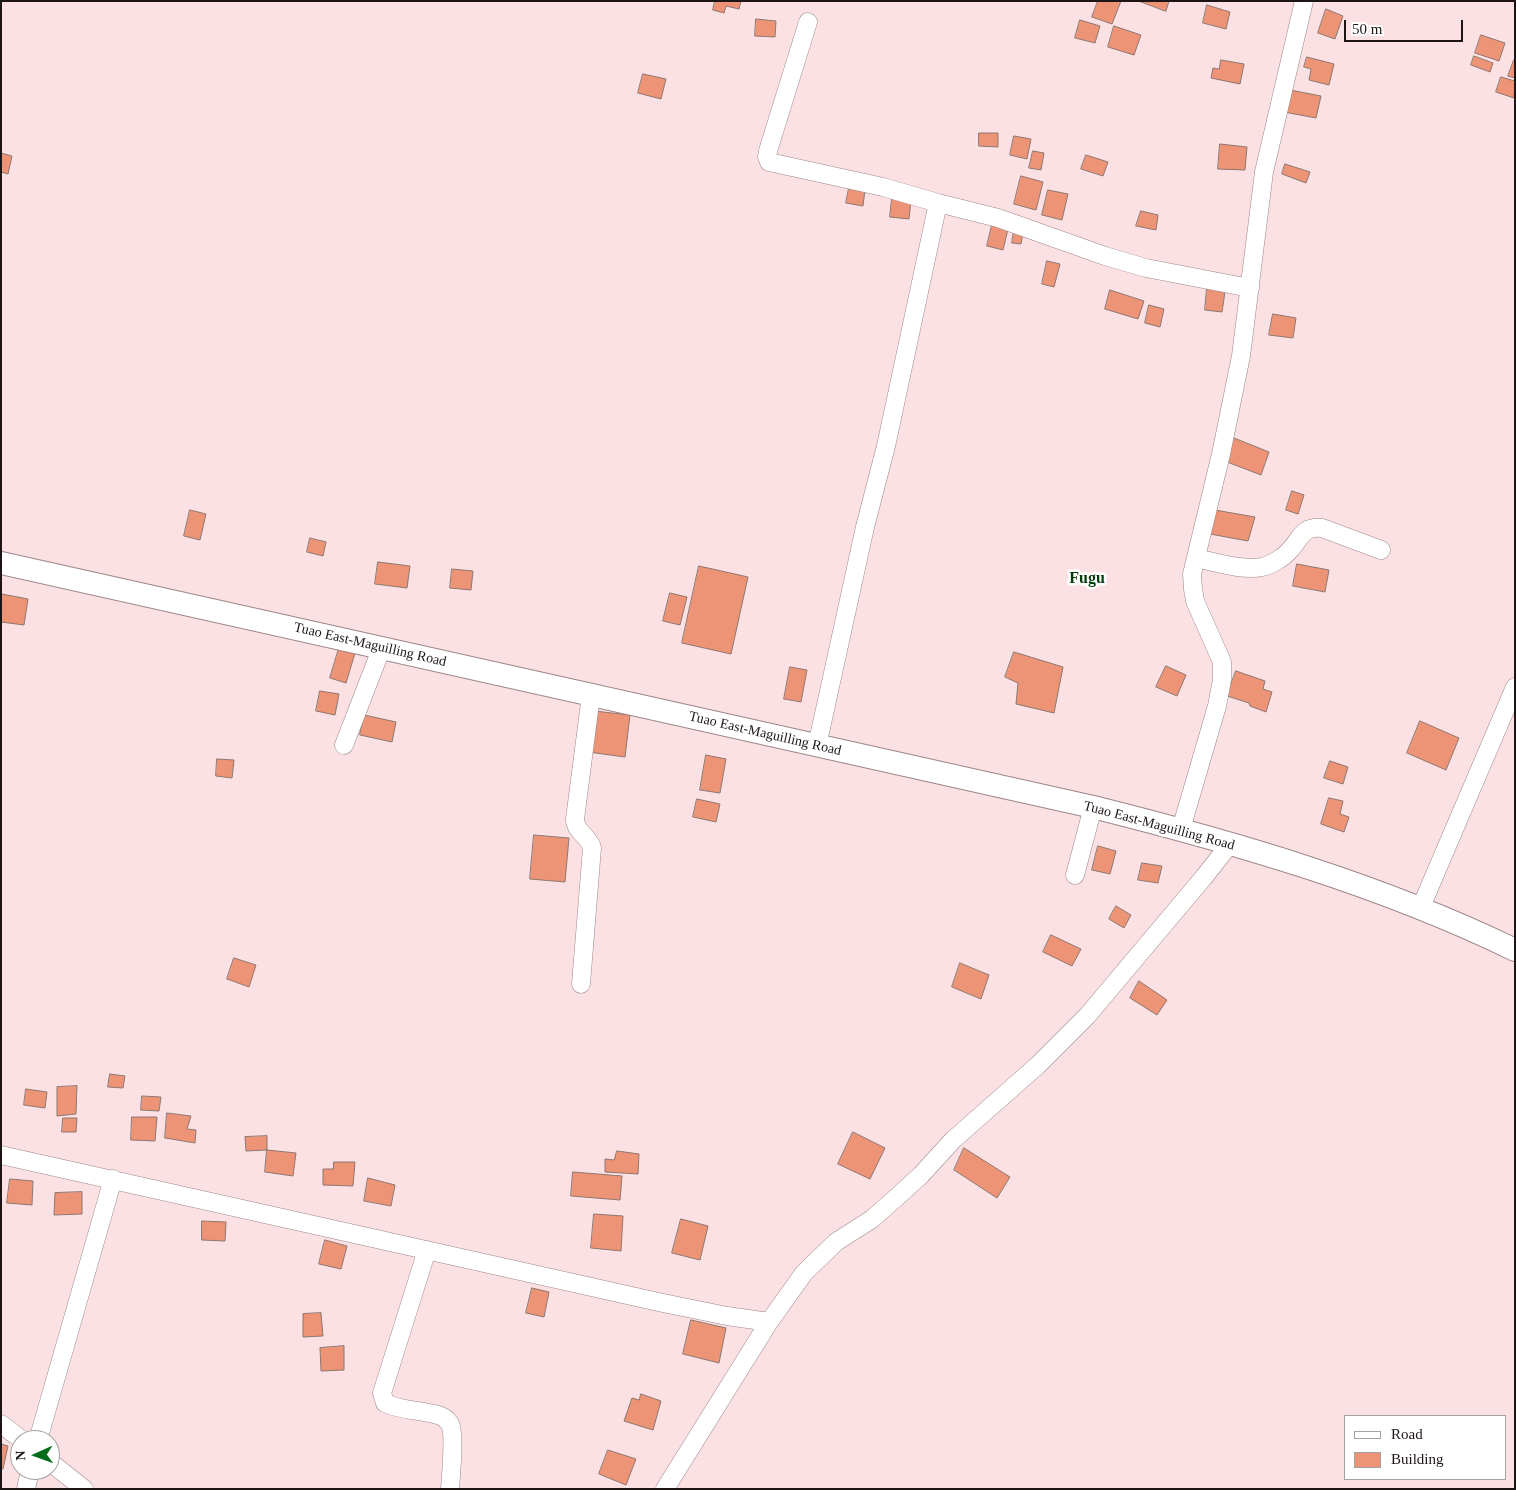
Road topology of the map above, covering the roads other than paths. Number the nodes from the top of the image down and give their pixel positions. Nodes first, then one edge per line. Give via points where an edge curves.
1 (1304, 1) edge
2 (808, 22) dead end
3 (938, 202) junction
4 (1250, 288) junction
5 (1381, 550) dead end
6 (1196, 558) junction
7 (1, 563) edge
8 (382, 647) junction
9 (1515, 687) edge
10 (591, 695) junction
11 (344, 745) dead end
12 (817, 746) junction
13 (1093, 807) junction
14 (1180, 829) junction
15 (1230, 844) junction
16 (1075, 875) dead end
17 (1421, 907) junction
18 (1515, 950) edge
19 (581, 984) dead end
20 (1, 1155) edge
21 (113, 1179) junction
22 (427, 1250) junction
23 (769, 1322) junction
24 (41, 1430) edge
25 (60, 1470) edge
26 (84, 1489) edge
27 (450, 1489) edge
28 (665, 1489) edge

1 - 4 street via 1264,172
2 - 3 street via 768,151 769,162
3 - 4 street via 998,218 1146,268
3 - 12 street
4 - 6 street via 1241,356
5 - 6 street via 1314,527 1306,530 1278,560 1262,567 1242,567
6 - 14 street via 1192,574 1195,601 1222,662 1222,680 1218,706
7 - 8 main road, Tuao East-Maguilling Road
8 - 10 main road, Tuao East-Maguilling Road
8 - 11 street
9 - 17 street
10 - 12 main road, Tuao East-Maguilling Road
10 - 19 street via 575,819 577,830 588,839 592,848
12 - 13 main road, Tuao East-Maguilling Road
13 - 14 main road, Tuao East-Maguilling Road
13 - 16 street
14 - 15 main road, Tuao East-Maguilling Road
15 - 17 main road, Tuao East-Maguilling Road via 1317,870
15 - 23 street via 1087,1016 1038,1065 953,1140 892,1202 872,1220 836,1242 804,1273
17 - 18 main road, Tuao East-Maguilling Road
20 - 21 street
21 - 22 street
21 - 24 street
22 - 23 street via 663,1303
22 - 27 street via 382,1394 385,1403 440,1415 448,1421 452,1432
23 - 28 street
25 - 26 street

